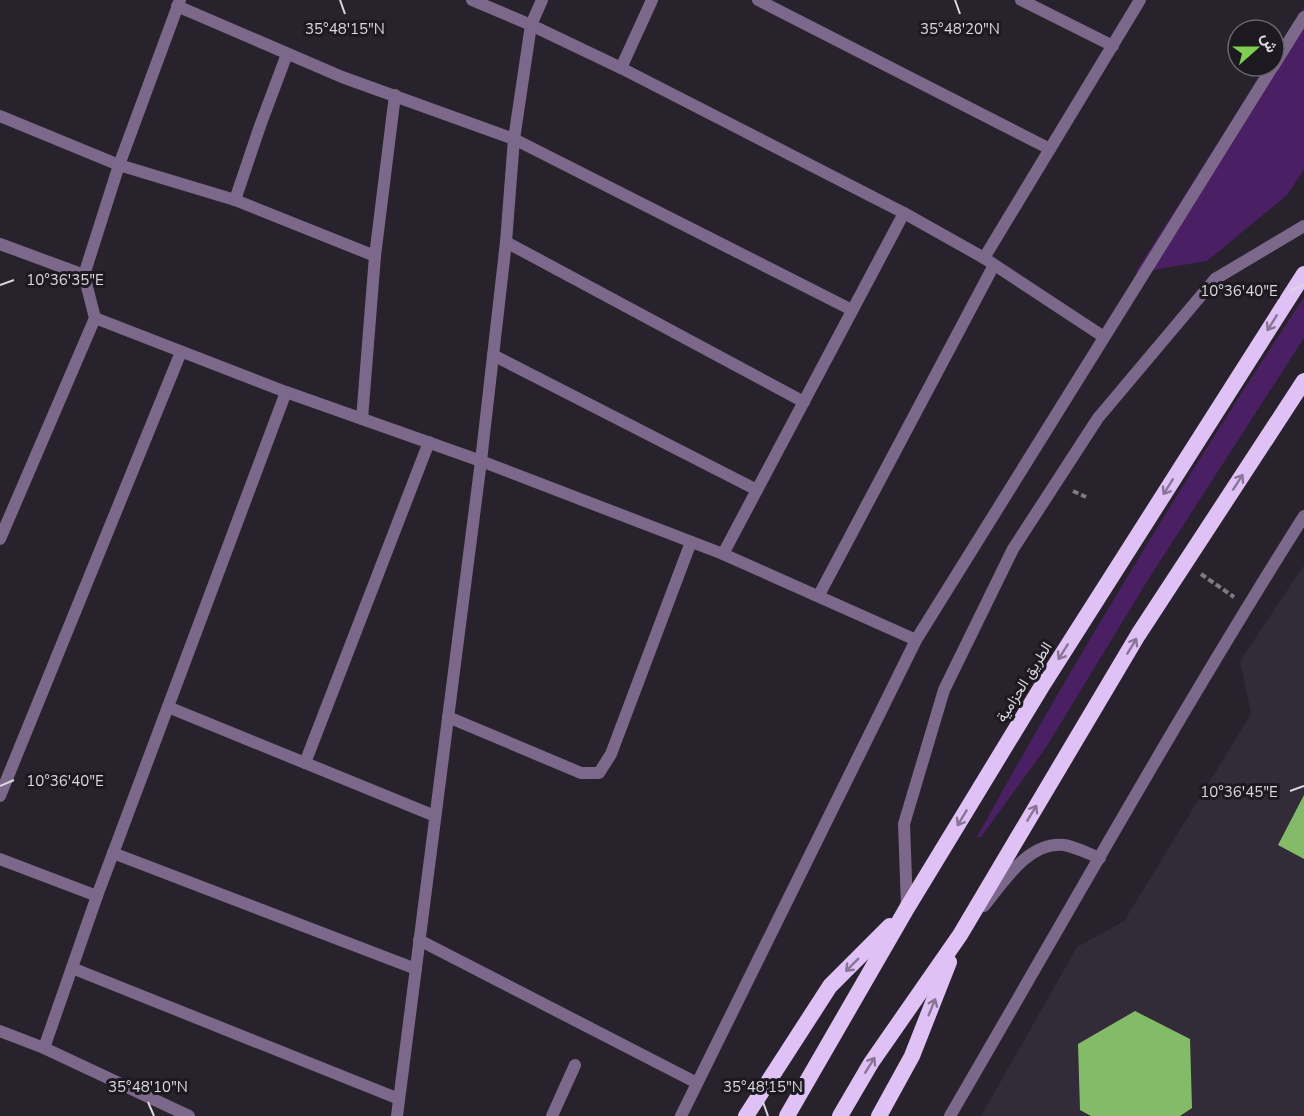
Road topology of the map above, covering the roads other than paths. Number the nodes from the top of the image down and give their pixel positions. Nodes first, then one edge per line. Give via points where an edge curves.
1 (472, 0) edge
2 (543, 0) edge
3 (652, 0) edge
4 (759, 0) edge
5 (1022, 0) edge
6 (1140, 0) edge
7 (178, 3) edge
8 (1304, 17) edge
9 (531, 25) junction
10 (1113, 46) junction
11 (1286, 46) edge
12 (287, 54) junction
13 (621, 68) junction
14 (1266, 78) edge
15 (395, 95) junction
16 (0, 116) edge
17 (514, 139) junction
18 (1050, 149) junction
19 (119, 165) junction
20 (235, 200) junction
21 (904, 213) junction
22 (1304, 226) edge
23 (506, 242) junction
24 (0, 244) edge
25 (375, 256) junction
26 (989, 261) junction
27 (1304, 274) edge
28 (84, 275) junction
29 (852, 310) junction
30 (95, 318) junction
31 (1104, 337) junction
32 (181, 352) junction
33 (493, 355) junction
34 (1304, 381) edge
35 (286, 392) junction
36 (804, 402) junction
37 (362, 419) junction
38 (429, 442) junction
39 (481, 461) junction
40 (757, 490) junction
41 (1304, 516) edge
42 (0, 539) edge
43 (691, 542) junction
44 (723, 554) junction
45 (819, 595) junction
46 (916, 640) junction
47 (168, 707) junction
48 (448, 717) junction
49 (305, 763) junction
50 (0, 796) edge
51 (435, 816) junction
52 (113, 853) junction
53 (1100, 858) junction
54 (0, 859) edge
55 (97, 896) junction
56 (907, 908) junction
57 (960, 935) junction
58 (419, 940) junction
59 (72, 968) junction
60 (416, 969) junction
61 (0, 1031) edge
62 (44, 1048) junction
63 (575, 1065) dead end
64 (697, 1083) junction
65 (399, 1099) junction
66 (165, 1112) edge
67 (189, 1116) edge
68 (397, 1116) edge
69 (552, 1116) edge
70 (681, 1116) edge
71 (747, 1116) edge
72 (787, 1116) edge
73 (840, 1116) edge
74 (879, 1116) edge
75 (950, 1116) edge

1 - 9 street
2 - 9 street
3 - 13 street
4 - 18 street
5 - 10 street
6 - 10 street
7 - 12 street
7 - 19 street
8 - 11 street
9 - 13 street
9 - 17 street
10 - 18 street
12 - 15 street
12 - 20 street
13 - 21 street
14 - 31 street
15 - 17 street
15 - 25 street
16 - 19 street
17 - 23 street
17 - 29 street
18 - 26 street
19 - 20 street
19 - 28 street
20 - 25 street
21 - 26 street
21 - 29 street
22 - 56 street via 1215,279 1098,418 1013,549 944,690 904,824
23 - 33 street
23 - 36 street
24 - 28 street
25 - 37 street
26 - 31 street
26 - 45 street
27 -> 56 highway, الطريق الحزامية via 1042,686
28 - 30 street
29 - 36 street
30 - 32 street
30 - 42 street
31 - 46 street
32 - 35 street
32 - 50 street
33 - 39 street
33 - 40 street
57 -> 34 highway via 1138,635
35 - 37 street
35 - 47 street
36 - 40 street
37 - 38 street
38 - 39 street
38 - 49 street
39 - 43 street
39 - 48 street
40 - 44 street
41 - 53 street
43 - 44 street
43 - 48 street via 611,754 599,772 581,773
44 - 45 street
45 - 46 street
46 - 64 street
47 - 49 street
47 - 52 street
48 - 51 street
49 - 51 street
51 - 58 street
52 - 55 street
52 - 60 street
53 - 57 street via 1065,845 1046,847 1022,861
53 - 75 street
54 - 55 street
55 - 59 street
56 -> 71 highway via 830,986
56 - 72 highway, الطريق الحزامية
73 -> 57 highway via 871,1063
74 -> 57 highway via 912,1056
58 - 60 street
58 - 64 street
59 - 62 street
59 - 65 street
60 - 65 street
61 - 62 street
62 - 66 street
63 - 69 street
64 - 70 street
65 - 68 street
66 - 67 street

